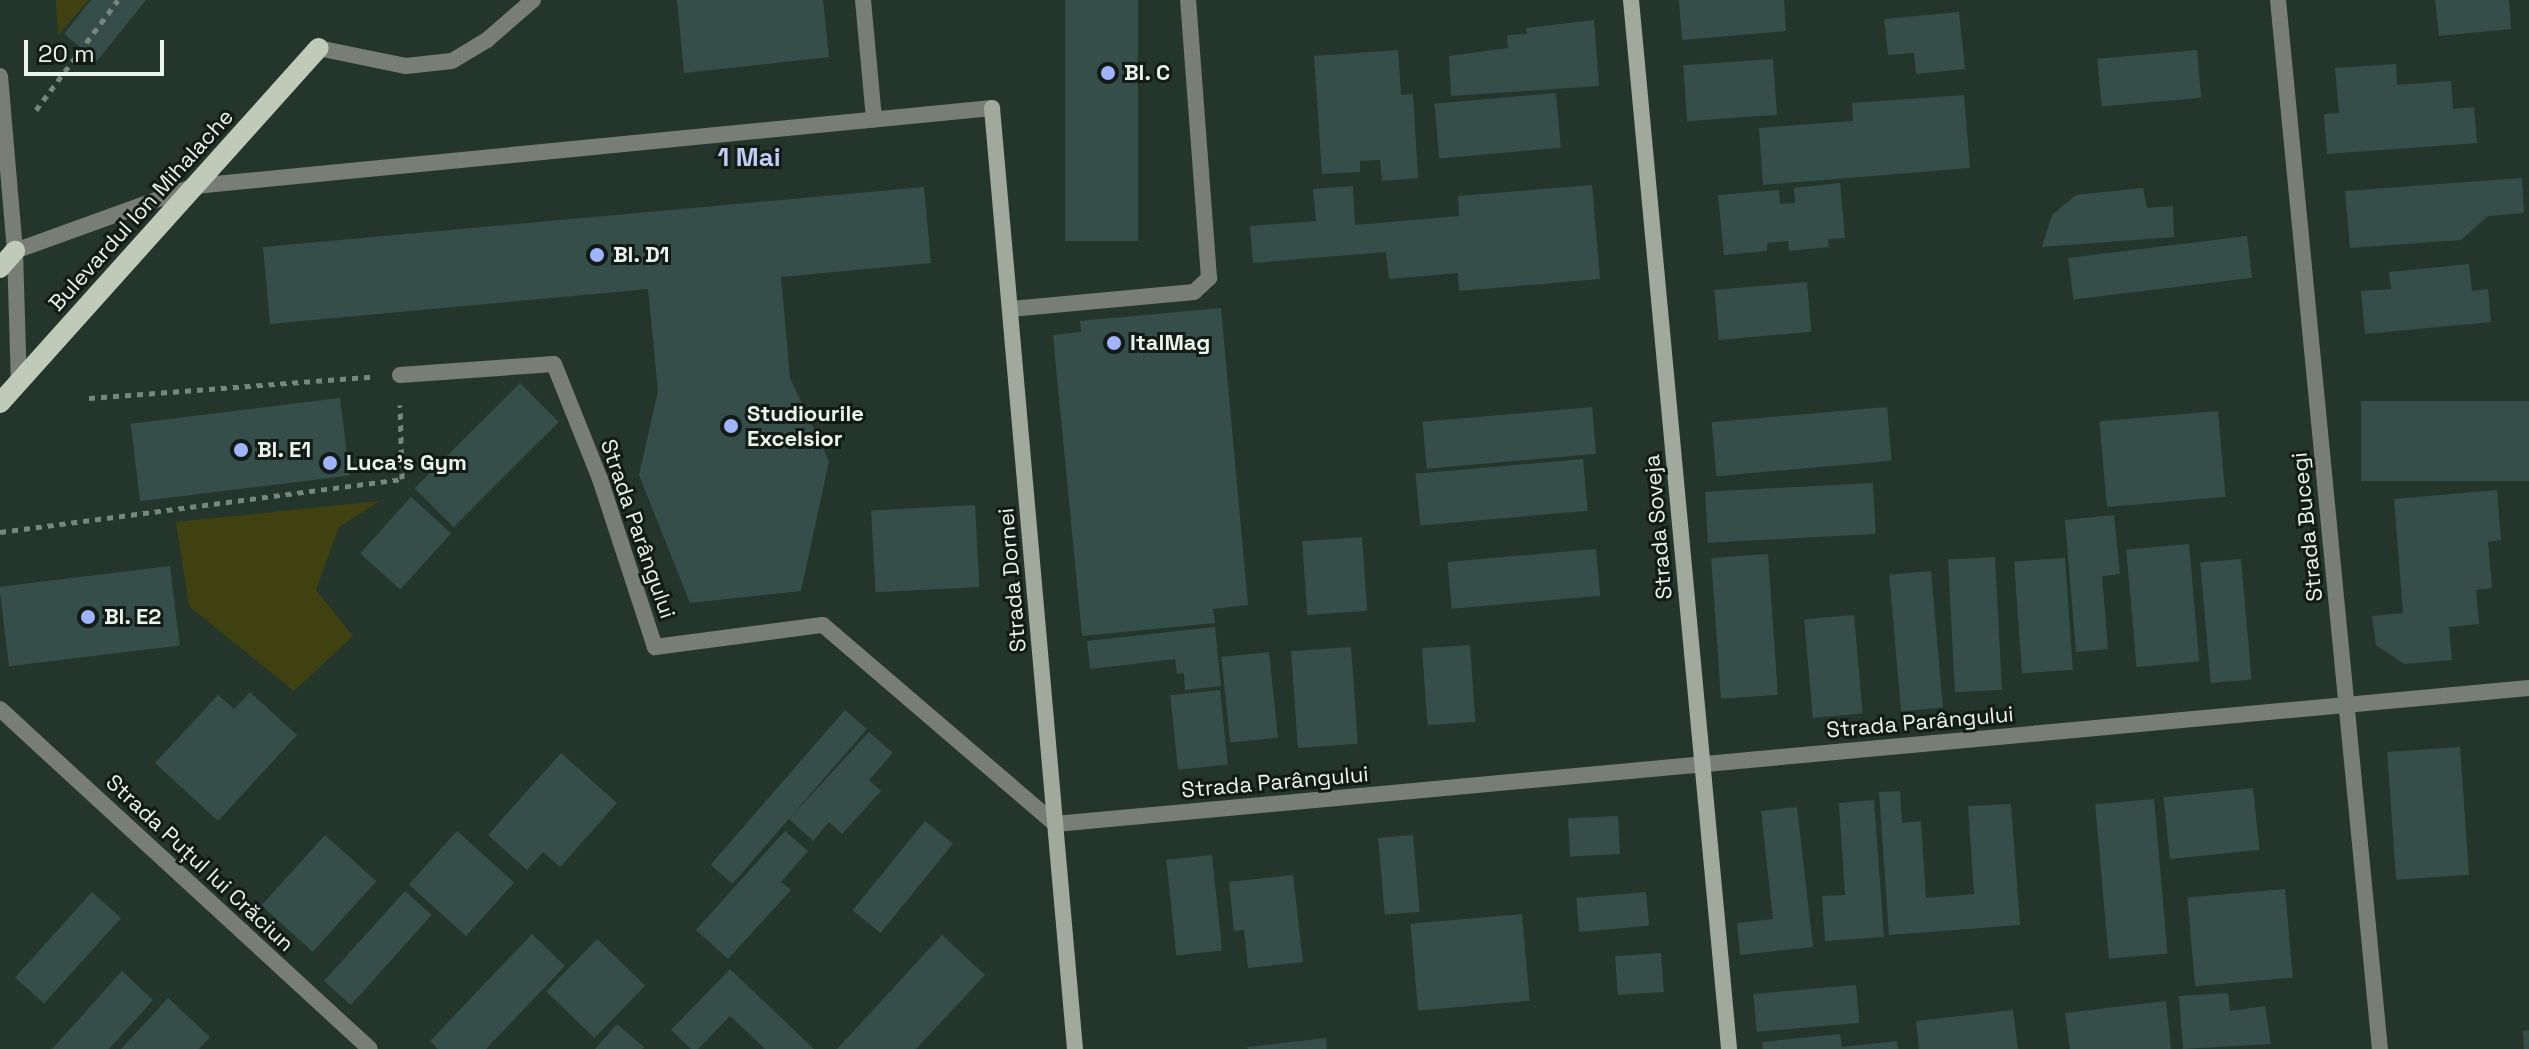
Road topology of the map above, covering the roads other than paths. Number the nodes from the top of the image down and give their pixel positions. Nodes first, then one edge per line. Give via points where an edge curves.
1 (533, 0) edge
2 (863, 0) edge
3 (1188, 0) edge
4 (1631, 0) edge
5 (2278, 0) edge
6 (318, 48) joint
7 (0, 76) edge
8 (874, 119) junction
9 (195, 186) junction
10 (15, 251) junction
11 (0, 268) edge
12 (1010, 309) junction
13 (400, 375) road end
14 (19, 383) junction
15 (0, 403) edge
16 (2529, 688) edge
17 (2346, 705) junction
18 (0, 709) edge
19 (1702, 764) junction
20 (1055, 824) junction
21 (370, 1049) edge
22 (1075, 1049) edge
23 (1729, 1049) edge
24 (2380, 1049) edge

1 - 6 street via 487,40 452,61 406,66
2 - 8 street
3 - 12 street via 1209,278 1194,292
4 - 19 street, Strada Soveja
5 - 17 street, Strada Bucegi
6 - 9 main road, Bulevardul Ion Mihalache
7 - 10 street
8 - 9 street
8 - 12 street, Strada Dornei via 992,108
9 - 10 street
9 - 14 main road, Bulevardul Ion Mihalache
10 - 11 main road
10 - 14 street
12 - 20 street, Strada Dornei
13 - 20 street, Strada Parângului via 554,364 600,479 655,647 823,625
14 - 15 main road, Bulevardul Ion Mihalache
16 - 17 street, Strada Parângului
17 - 19 street, Strada Parângului
17 - 24 street, Strada Bucegi
18 - 21 street, Strada Puțul lui Crăciun
19 - 20 street, Strada Parângului
19 - 23 street, Strada Soveja
20 - 22 street, Strada Dornei

